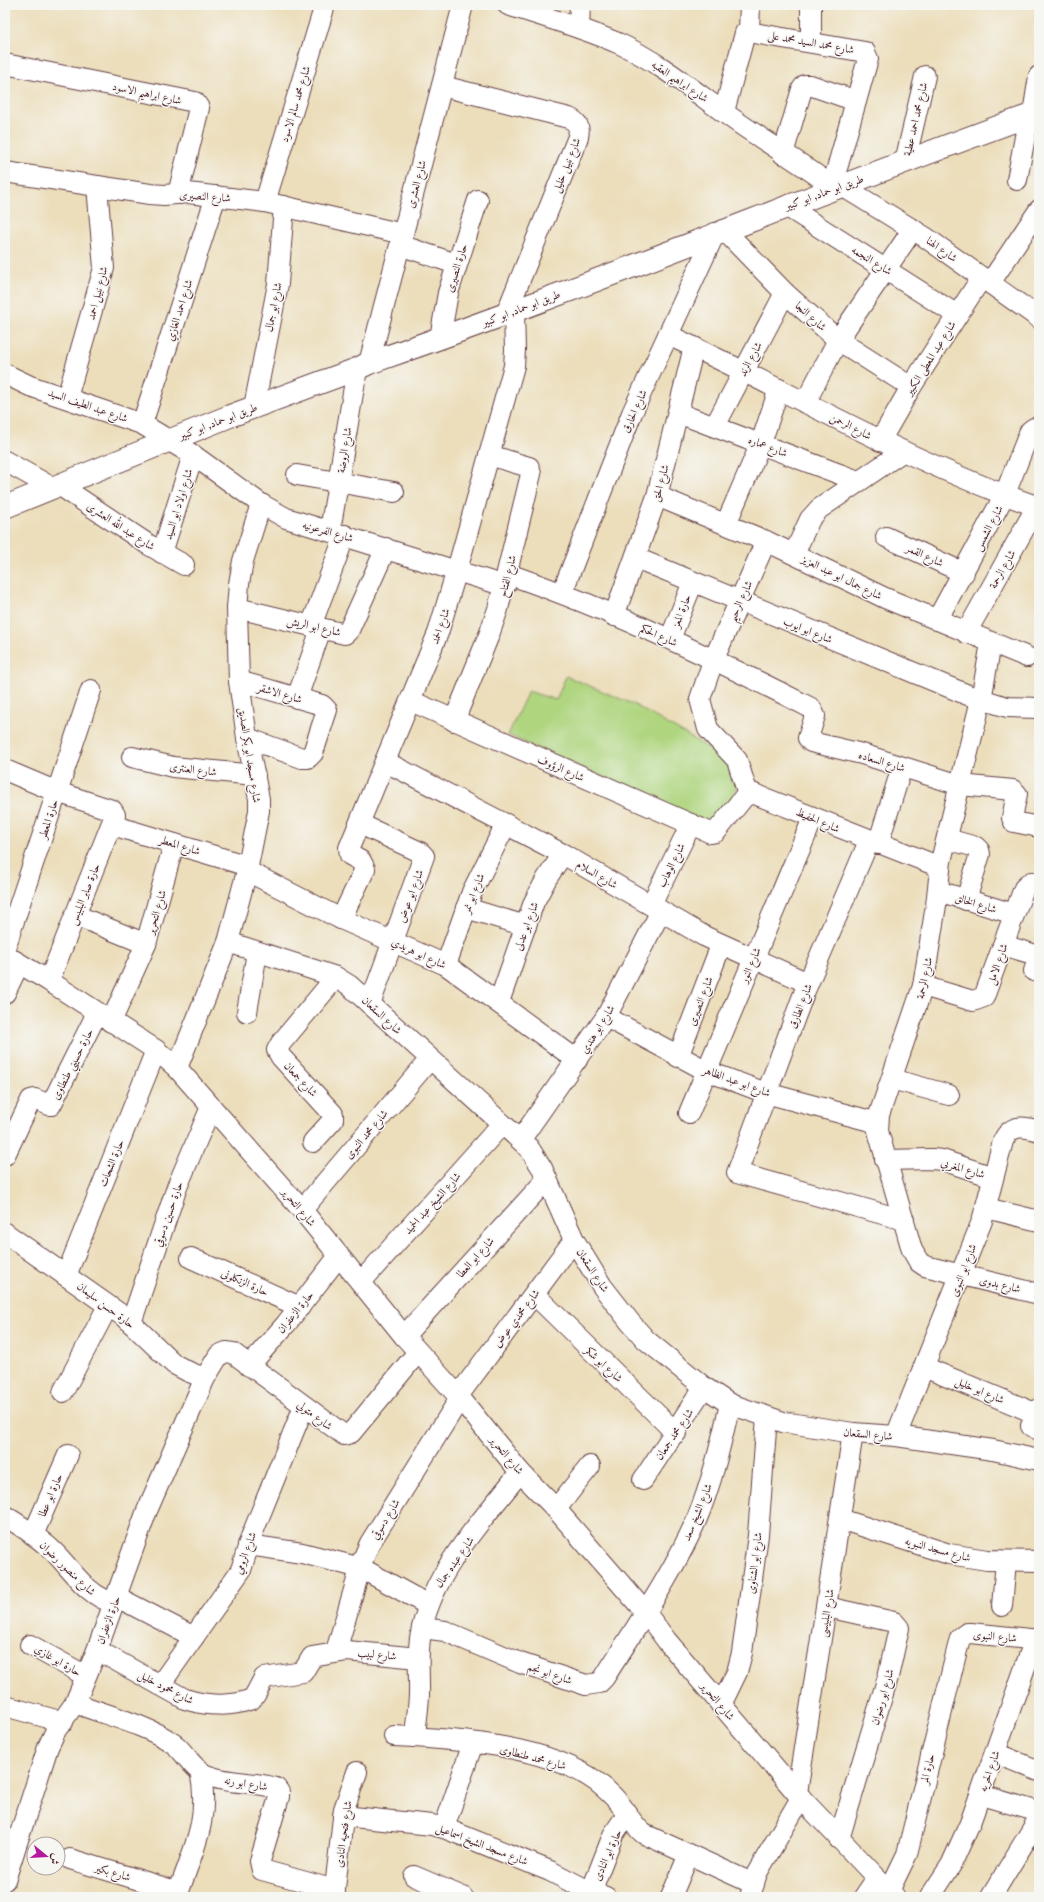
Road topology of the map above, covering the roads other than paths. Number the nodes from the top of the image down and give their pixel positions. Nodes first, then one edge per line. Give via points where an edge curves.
1 (325, 5) edge
2 (463, 5) edge
3 (508, 5) edge
4 (580, 5) edge
5 (750, 5) edge
6 (812, 5) edge
7 (579, 28) junction
8 (749, 32) junction
9 (811, 42) junction
10 (5, 64) edge
11 (925, 76) dead end
12 (1039, 76) edge
13 (442, 86) junction
14 (856, 101) junction
15 (724, 112) junction
16 (1034, 114) edge
17 (783, 154) junction
18 (905, 162) junction
19 (5, 172) edge
20 (1017, 180) dead end
21 (97, 186) junction
22 (837, 187) junction
23 (178, 194) junction
24 (216, 196) junction
25 (478, 200) dead end
26 (275, 204) junction
27 (786, 206) junction
28 (1039, 210) edge
29 (913, 229) junction
30 (719, 232) junction
31 (401, 240) junction
32 (456, 264) junction
33 (885, 269) junction
34 (986, 280) junction
35 (785, 293) junction
36 (510, 312) junction
37 (957, 314) junction
38 (1039, 318) edge
39 (668, 335) junction
40 (440, 338) junction
41 (838, 340) junction
42 (694, 346) junction
43 (363, 366) junction
44 (743, 371) junction
45 (5, 374) edge
46 (912, 387) junction
47 (779, 389) junction
48 (67, 398) junction
49 (805, 403) junction
50 (254, 407) junction
51 (678, 413) junction
52 (142, 424) junction
53 (715, 426) junction
54 (1034, 430) edge
55 (169, 440) junction
56 (880, 441) junction
57 (761, 443) junction
58 (902, 452) junction
59 (193, 455) junction
60 (489, 455) junction
61 (5, 461) edge
62 (297, 475) dead end
63 (858, 481) junction
64 (339, 482) junction
65 (56, 486) junction
66 (394, 492) dead end
67 (1005, 494) junction
68 (657, 496) junction
69 (261, 504) junction
70 (1038, 506) edge
71 (5, 507) edge
72 (726, 524) junction
73 (337, 533) junction
74 (886, 537) dead end
75 (766, 541) junction
76 (386, 548) junction
77 (162, 553) junction
78 (794, 554) junction
79 (636, 558) junction
80 (184, 565) dead end
81 (457, 570) junction
82 (964, 573) junction
83 (506, 580) junction
84 (692, 582) junction
85 (562, 593) junction
86 (740, 602) junction
87 (237, 608) junction
88 (614, 616) junction
89 (937, 620) junction
90 (316, 627) junction
91 (966, 633) junction
92 (670, 639) junction
93 (991, 643) junction
94 (1027, 657) dead end
95 (713, 661) junction
96 (239, 681) junction
97 (91, 690) dead end
98 (297, 698) junction
99 (981, 700) junction
100 (411, 701) junction
101 (1039, 708) edge
102 (454, 721) junction
103 (809, 736) joint
104 (247, 738) junction
105 (132, 757) dead end
106 (386, 762) junction
107 (902, 767) junction
108 (5, 770) edge
109 (255, 775) junction
110 (960, 785) junction
111 (57, 792) junction
112 (748, 794) junction
113 (110, 817) junction
114 (813, 818) junction
115 (360, 824) junction
116 (506, 824) junction
117 (690, 824) junction
118 (1039, 827) edge
119 (947, 839) junction
120 (873, 842) junction
121 (174, 844) junction
122 (563, 854) junction
123 (248, 868) junction
124 (940, 868) junction
125 (1039, 883) edge
126 (938, 891) junction
127 (966, 900) junction
128 (466, 908) junction
129 (656, 908) junction
130 (1014, 914) junction
131 (75, 915) junction
132 (341, 919) junction
133 (526, 926) junction
134 (393, 941) junction
135 (228, 942) junction
136 (146, 944) junction
137 (721, 945) junction
138 (1004, 945) junction
139 (5, 948) edge
140 (257, 952) junction
141 (12, 959) edge
142 (752, 959) junction
143 (446, 965) junction
144 (1034, 972) dead end
145 (336, 977) junction
146 (49, 981) junction
147 (808, 983) junction
148 (923, 986) junction
149 (5, 993) edge
150 (499, 1002) junction
151 (370, 1004) junction
152 (247, 1012) dead end
153 (104, 1017) junction
154 (606, 1017) junction
155 (156, 1050) junction
156 (678, 1057) junction
157 (430, 1059) junction
158 (577, 1060) junction
159 (177, 1068) junction
160 (707, 1071) junction
161 (892, 1079) junction
162 (766, 1093) junction
163 (949, 1095) dead end
164 (211, 1107) junction
165 (689, 1113) dead end
166 (878, 1123) junction
167 (502, 1124) junction
168 (1038, 1125) edge
169 (521, 1139) junction
170 (313, 1142) dead end
171 (5, 1155) edge
172 (885, 1160) junction
173 (993, 1177) junction
174 (547, 1179) junction
175 (986, 1208) junction
176 (302, 1210) junction
177 (904, 1220) junction
178 (1039, 1221) edge
179 (5, 1233) edge
180 (574, 1240) junction
181 (339, 1256) junction
182 (191, 1258) dead end
183 (961, 1275) junction
184 (66, 1276) junction
185 (361, 1282) junction
186 (1037, 1289) edge
187 (534, 1294) junction
188 (108, 1306) junction
189 (300, 1307) junction
190 (131, 1323) junction
191 (404, 1336) junction
192 (418, 1352) junction
193 (250, 1366) junction
194 (924, 1367) junction
195 (210, 1370) junction
196 (704, 1388) junction
197 (63, 1392) dead end
198 (459, 1397) junction
199 (730, 1404) junction
200 (304, 1406) junction
201 (768, 1417) junction
202 (1036, 1419) edge
203 (676, 1432) junction
204 (853, 1433) junction
205 (896, 1436) junction
206 (68, 1455) dead end
207 (1039, 1460) edge
208 (590, 1466) dead end
209 (520, 1472) junction
210 (643, 1480) dead end
211 (556, 1509) junction
212 (5, 1516) edge
213 (840, 1519) junction
214 (33, 1535) junction
215 (248, 1545) junction
216 (1006, 1561) junction
217 (1039, 1561) edge
218 (360, 1568) junction
219 (115, 1600) junction
220 (428, 1605) junction
221 (1002, 1606) dead end
222 (827, 1607) junction
223 (646, 1613) junction
224 (422, 1628) junction
225 (194, 1637) junction
226 (1037, 1639) edge
227 (30, 1645) dead end
228 (957, 1645) joint
229 (97, 1650) junction
230 (336, 1651) junction
231 (418, 1658) junction
232 (86, 1676) junction
233 (160, 1685) junction
234 (75, 1703) junction
235 (721, 1705) junction
236 (5, 1706) edge
237 (63, 1722) junction
238 (394, 1736) dead end
239 (415, 1737) junction
240 (473, 1743) junction
241 (995, 1753) junction
242 (200, 1771) junction
243 (1039, 1771) edge
244 (357, 1772) dead end
245 (981, 1794) junction
246 (799, 1796) junction
247 (1039, 1812) edge
248 (627, 1814) junction
249 (343, 1816) junction
250 (1039, 1818) edge
251 (444, 1828) junction
252 (839, 1839) junction
253 (689, 1854) junction
254 (70, 1859) dead end
255 (414, 1876) dead end
256 (5, 1880) edge
257 (887, 1889) edge
258 (307, 1890) edge
259 (434, 1892) edge
260 (335, 1894) edge
261 (751, 1894) edge
262 (595, 1895) edge
263 (178, 1896) edge
264 (463, 1897) edge
265 (671, 1897) edge
266 (864, 1897) edge
267 (930, 1897) edge
268 (991, 1897) edge

1 - 26 street, شارع محمد سالم الاسود
2 - 13 street, شارع العشرى
3 - 7 street, شارع ابراهيم العقبه
4 - 7 street
5 - 8 street
6 - 9 street
7 - 15 street, شارع ابراهيم العقبه via 620,44 647,59 674,75
8 - 9 street, شارع محمد السيد محمد على
8 - 15 street via 745,34
9 - 14 street, شارع محمد السيد محمد على via 868,53
10 - 23 street, شارع ابراهيم الاسود via 195,102 199,108
11 - 18 street, شارع محمد احمد عطية
12 - 16 street
13 - 31 street, شارع العشرى
13 - 36 street, شارع نبيل خليل via 569,118 578,125 578,137
14 - 17 street via 805,85
14 - 22 street, شارع محمد السيد محمد على
15 - 17 street, شارع ابراهيم العقبه
16 - 18 main road, طريق ابو حماد, ابو كبير
16 - 20 street
17 - 22 street, شارع ابراهيم العقبه
18 - 22 main road, طريق ابو حماد, ابو كبير
19 - 21 street, شارع النصيرى
21 - 23 street, شارع النصيرى via 157,194
21 - 48 street, شارع نبيل احمد via 104,268
22 - 27 main road, طريق ابو حماد, ابو كبير
22 - 29 street, شارع الهنا
23 - 24 street, شارع النصيرى
24 - 26 street, شارع النصيرى
24 - 52 street, شارع احمد الغازي
25 - 32 street, حارة النصيرى
26 - 31 street, شارع النصيرى
26 - 50 street, شارع ابو جمال via 278,284
27 - 30 main road, طريق ابو حماد, ابو كبير
27 - 33 street, شارع النجمه
28 - 34 street, شارع عبد المعطى الكبير
29 - 33 street
29 - 34 street, شارع الهنا
30 - 35 street, شارع النجا
30 - 36 main road, طريق ابو حماد, ابو كبير
30 - 39 street, شارع الحارق
31 - 32 street, شارع النصيرى
31 - 43 street, شارع العشرى
32 - 40 street, حارة النصيرى
33 - 37 street, شارع النجمه
33 - 41 street
34 - 37 street, شارع عبد المعطى الكبير
34 - 38 street, شارع الهنا
35 - 41 street, شارع النجا
35 - 44 street, شارع الرند
36 - 40 main road, طريق ابو حماد, ابو كبير
36 - 60 street, شارع الحمد via 516,350 514,366
37 - 46 street, شارع عبد المعطى الكبير
39 - 42 street, شارع الرحمن
39 - 85 street, شارع الحارق via 617,449
40 - 43 main road, طريق ابو حماد, ابو كبير
41 - 46 street, شارع النجا
41 - 49 street
42 - 44 street, شارع الرحمن
42 - 51 street, شارع الحق
43 - 50 main road, طريق ابو حماد, ابو كبير
43 - 64 street, شارع الروضة
44 - 47 street, شارع الرحمن
44 - 53 street, شارع الرند
45 - 48 street, شارع عبد الطيف السيد via 30,386
46 - 56 street, شارع عبد المعطى الكبير
47 - 49 street, شارع الرحمن
47 - 57 street
48 - 52 street, شارع عبد الطيف السيد
49 - 56 street, شارع الرحمن
50 - 55 main road, طريق ابو حماد, ابو كبير
51 - 53 street, شارع عماره
51 - 68 street, شارع الحق
52 - 55 street, شارع عبد الطيف السيد
53 - 57 street, شارع عماره
54 - 67 street, شارع الشمس
55 - 59 street, شارع الفرعونيه
55 - 65 main road, طريق ابو حماد, ابو كبير
56 - 58 street, شارع الرحمن
57 - 63 street, شارع عماره
57 - 72 street
58 - 63 street
58 - 67 street, شارع الرحمن
59 - 69 street, شارع الفرعونيه
59 - 77 street, شارع اولاد ابو السيد
60 - 81 street, شارع الحمد
60 - 83 street, شارع الفتاح via 529,467 532,471
61 - 65 street, شارع عبد الله العشرى
62 - 64 street
63 - 78 street via 819,509 810,520
64 - 66 street
64 - 73 street, شارع الروضة
65 - 71 main road, طريق ابو حماد, ابو كبير
65 - 77 street, شارع عبد الله العشرى
67 - 70 street, شارع الرحمن
67 - 82 street, شارع الشمس
68 - 72 street, شارع جمال ابو عبد العزيز
68 - 79 street, شارع الحق
69 - 73 street, شارع الفرعونيه via 296,522
69 - 87 street, شارع مسجد ابو بكر الصديق via 244,561
70 - 91 street, شارع الرحمة
72 - 75 street, شارع جمال ابو عبد العزيز
73 - 76 street, شارع الفرعونيه
73 - 90 street, شارع الروضة
74 - 82 street, شارع القمر
75 - 78 street, شارع جمال ابو عبد العزيز
75 - 86 street, شارع الرحيم
76 - 81 street, شارع الفرعونيه
76 - 90 street, شارع ابو الريش via 348,633 342,635
77 - 80 street, شارع عبد الله العشرى
78 - 89 street, شارع جمال ابو عبد العزيز via 862,588
79 - 84 street, شارع ابو ايوب
79 - 88 street, شارع الحق
81 - 83 street, شارع الفرعونيه
81 - 100 street, شارع الحمد via 438,633
82 - 89 street, شارع الشمس
83 - 85 street, شارع الحكم
83 - 102 street, شارع الفتاح via 490,635
84 - 86 street, شارع ابو ايوب
84 - 92 street, حارة المعز
85 - 88 street, شارع الحكم
86 - 95 street, شارع الرحيم
86 - 99 street, شارع ابو ايوب
87 - 90 street, شارع ابو الريش
87 - 96 street, شارع مسجد ابو بكر الصديق
88 - 92 street, شارع الحكم
89 - 91 street, شارع جمال ابو عبد العزيز
90 - 98 street, شارع الروضة
91 - 93 street, شارع جمال ابو عبد العزيز
92 - 95 street, شارع الحكم
93 - 94 street, شارع جمال ابو عبد العزيز
93 - 99 street, شارع الرحمة
95 - 103 street, شارع الحكم via 811,708 815,716
95 - 112 street, شارع الرحيم via 700,699 702,713 708,729 737,760
96 - 98 street, شارع الاشقر
96 - 104 street, شارع مسجد ابو بكر الصديق
97 - 111 street, حارة المعطر
98 - 104 street, شارع الاشقر via 327,710 313,753 308,758
99 - 101 street, شارع ابو ايوب via 1007,707
99 - 110 street, شارع الرحمة
100 - 102 street, شارع الرؤوف
100 - 106 street, شارع الحمد
102 - 117 street, شارع الرؤوف
103 - 107 street, شارع السعاده via 808,740 812,742 856,752
104 - 109 street, شارع مسجد ابو بكر الصديق
105 - 109 street, شارع العنترى via 173,767
106 - 115 street, شارع الحمد
106 - 116 street, شارع السلام
107 - 110 street, شارع السعاده
107 - 120 street, شارع الطارق
108 - 111 street, شارع المعطر
109 - 123 street, شارع مسجد ابو بكر الصديق via 259,811
110 - 118 street, شارع السعاده via 1013,790 1016,794 1012,818 1014,822
110 - 119 street, شارع الرحمة
111 - 113 street, شارع المعطر
111 - 139 street, حارة المعطر
112 - 114 street, شارع الحفيظ via 756,794
112 - 117 street, شارع الرؤوف via 716,832 711,833
113 - 121 street, شارع المعطر
113 - 131 street, حارة صابر البلبيس
114 - 120 street, شارع الحفيظ
114 - 142 street, شارع النور
115 - 132 street, شارع الحمد via 349,853 364,863 365,869
115 - 134 street, شارع ابو عوض via 424,856
116 - 122 street, شارع السلام
116 - 128 street, شارع ابو نمر
117 - 129 street, شارع الوهاب
119 - 124 street, شارع الرحمة
119 - 127 street via 979,850
120 - 124 street, شارع الحفيظ
120 - 147 street, شارع الطارق
121 - 123 street, شارع المعطر
121 - 136 street, شارع التحرير
122 - 129 street, شارع السلام
122 - 133 street, شارع ابو عدلى via 540,890
123 - 132 street, شارع ابو هريدي
123 - 135 street, شارع مسجد ابو بكر الصديق
124 - 126 street, شارع الرحمة
125 - 130 street, شارع الامل via 1032,882 1026,885
126 - 127 street, شارع الخالق
126 - 148 street, شارع الرحمة
127 - 130 street, شارع الخالق
128 - 133 street
128 - 143 street, شارع ابو نمر
129 - 137 street, شارع السلام
129 - 154 street, شارع ابو هندي
130 - 138 street, شارع الامل
131 - 136 street
131 - 146 street, حارة صابر البلبيس
132 - 134 street, شارع ابو هريدي
133 - 150 street, شارع ابو عدلى
134 - 143 street, شارع ابو هريدي
134 - 151 street, شارع ابو عوض
135 - 140 street, شارع السقعان
135 - 159 street, شارع مسجد ابو بكر الصديق
136 - 153 street, شارع التحرير
137 - 142 street, شارع السلام
137 - 156 street, شارع النصيرى
138 - 144 street via 1036,955 1038,959
138 - 148 street, شارع الامل via 986,993 981,999 973,1001
140 - 145 street, شارع السقعان
140 - 152 street
141 - 146 street, شارع التحرير
141 - 149 street
142 - 147 street, شارع السلام
142 - 160 street, شارع النور
143 - 150 street, شارع ابو هريدي
145 - 151 street, شارع السقعان
145 - 170 street, شارع جمعان via 277,1050 334,1114 333,1120
146 - 153 street, شارع التحرير
147 - 162 street, شارع الطارق
148 - 161 street, شارع الرحمة
150 - 158 street, شارع ابو هريدي
151 - 157 street, شارع السقعان
153 - 155 street, شارع التحرير
153 - 171 street, حارة حسيني طنطاوى via 51,1105 31,1100
154 - 156 street, شارع ابو عبد الظاهر
154 - 158 street, شارع ابو هندي
155 - 159 street, شارع التحرير
155 - 184 street, حارة الشحات
156 - 160 street, شارع ابو عبد الظاهر
157 - 167 street, شارع السقعان
157 - 176 street, شارع محمد النبوى
158 - 169 street, شارع ابو هندي
159 - 164 street, شارع التحرير
160 - 162 street, شارع ابو عبد الظاهر
160 - 165 street, شارع النور
161 - 163 street
161 - 166 street, شارع الرحمة
162 - 166 street, شارع ابو عبد الظاهر
162 - 177 street, شارع الطارق via 737,1173
164 - 176 street, شارع التحرير
164 - 190 street, حارة حسين دسوقي via 177,1187
166 - 172 street, شارع الرحمة
167 - 169 street, شارع السقعان
167 - 185 street, شارع الشيخ عبد الحميد
168 - 173 street, شارع ابو النبوى via 1021,1126 1010,1131 999,1152
169 - 174 street, شارع السقعان via 536,1158
172 - 173 street, شارع المغربي via 942,1160
172 - 177 street, شارع الرحمة
173 - 175 street, شارع ابو النبوى
174 - 180 street, شارع السقعان
174 - 191 street, شارع ابو العطا
175 - 178 street
175 - 183 street, شارع ابو النبوى
176 - 181 street, شارع التحرير
177 - 183 street, شارع الرحمة via 912,1250 919,1262 925,1266
179 - 184 street, حارة حسن سليمان
180 - 187 street, شارع محمدي عوض
180 - 196 street, شارع السقعان via 602,1286 630,1322 664,1356
181 - 185 street, شارع التحرير
181 - 189 street, حارة الزعفران
182 - 189 street, حارة الزنكلونى
183 - 186 street, شارع بدوى
183 - 194 street, شارع ابو النبوى
184 - 188 street, حارة حسن سليمان
185 - 191 street, شارع التحرير
187 - 198 street, شارع محمدي عوض
187 - 203 street, شارع ابو شكر
188 - 190 street, حارة حسن سليمان
188 - 197 street
189 - 193 street, حارة الزعفران
190 - 195 street, حارة حسن سليمان via 174,1364 189,1372
191 - 192 street, شارع التحرير
192 - 198 street, شارع التحرير
192 - 200 street, شارع متولي via 347,1435 340,1434
193 - 195 street, شارع متولي via 233,1353 226,1352 219,1355
193 - 200 street, شارع متولي
194 - 202 street, شارع ابو خليل
194 - 205 street, شارع ابو النبوى
195 - 219 street, حارة الزعفران via 148,1508
196 - 199 street, شارع السقعان
196 - 203 street, شارع محمد جمعان
198 - 209 street, شارع التحرير
198 - 218 street, شارع دسوقي via 379,1527
199 - 201 street, شارع السقعان
199 - 223 street, شارع الشيخ سعد via 715,1464 696,1520 670,1574
200 - 215 street, شارع الرومي
201 - 204 street, شارع السقعان via 814,1428
201 - 235 street, شارع ابو الشناوى via 758,1536 742,1653 737,1672
203 - 210 street, شارع محمد جمعان
204 - 205 street, شارع السقعان
204 - 213 street, شارع البلبيسى
205 - 207 street, شارع السقعان
206 - 214 street, حارة ابو عطا
208 - 211 street
209 - 211 street, شارع التحرير
209 - 220 street, شارع عبده جمال via 454,1558 433,1591
211 - 223 street, شارع التحرير
212 - 214 street, شارع منصور رضوان
213 - 216 street, شارع مسجد النبويه via 949,1554
213 - 222 street, شارع البلبيسى
214 - 219 street, شارع منصور رضوان via 56,1554 90,1591 105,1601
215 - 218 street via 302,1553
215 - 225 street, شارع الرومي via 246,1558 235,1581
216 - 217 street, شارع مسجد النبويه
216 - 221 street
218 - 220 street
218 - 230 street, شارع دسوقي
219 - 225 street, شارع منصور رضوان
219 - 229 street, حارة الزعفران
220 - 224 street, شارع عبده جمال
222 - 246 street, شارع البلبيسى
222 - 252 street, شارع ابو رضوان via 894,1622 899,1628 888,1677
223 - 224 street, شارع ابو نجم via 604,1678 593,1685 586,1685 520,1663 445,1631
223 - 235 street, شارع التحرير
224 - 231 street, شارع عبده جمال
225 - 233 street, شارع الرومي
226 - 228 street, شارع النبوى via 967,1633 960,1638
226 - 241 street, شارع الحريه
227 - 232 street, حارة ابو غازي
228 - 257 street, حارة المر via 907,1854
229 - 232 street, حارة الزعفران
229 - 233 street, شارع محمود خليل
230 - 231 street, شارع لبيب
230 - 233 street, شارع محمود خليل via 312,1657 304,1672 264,1678 255,1696 248,1700 212,1705 198,1704
231 - 239 street, شارع عبده جمال via 419,1686
232 - 234 street, حارة الزعفران
234 - 237 street, حارة الزعفران
234 - 242 street, شارع ابو رنه via 156,1734 175,1744
235 - 246 street, شارع التحرير
236 - 237 street
237 - 256 street, حارة الزعفران via 48,1747
238 - 239 street, شارع محمد طنطاوى
239 - 240 street, شارع محمد طنطاوى
240 - 248 street, شارع محمد طنطاوى via 513,1750 568,1766 583,1773 608,1791
240 - 251 street
241 - 243 street
241 - 245 street, شارع الحريه
242 - 258 street, شارع ابو رنه via 215,1778 276,1788 279,1792 278,1797 260,1866 262,1870
242 - 263 street via 204,1798 203,1820
244 - 249 street, شارع فتحيه النادى
245 - 247 street
245 - 267 street, شارع الحريه via 954,1858
246 - 252 street, شارع التحرير
246 - 261 street via 757,1873
248 - 253 street, شارع محمد طنطاوى via 635,1827 644,1834
248 - 262 street, حارة ابو النادى via 613,1835
249 - 251 street, شارع مسجد الشيخ اسماعيل
249 - 260 street, شارع فتحيه النادى
250 - 268 street
251 - 262 street, شارع مسجد الشيخ اسماعيل via 550,1870
252 - 257 street, شارع التحرير
253 - 261 street, شارع محمد طنطاوى
253 - 265 street
254 - 263 street, شارع بكير
255 - 259 street
257 - 266 street, حارة المر
258 - 260 street, شارع ابو رنه
259 - 264 street

